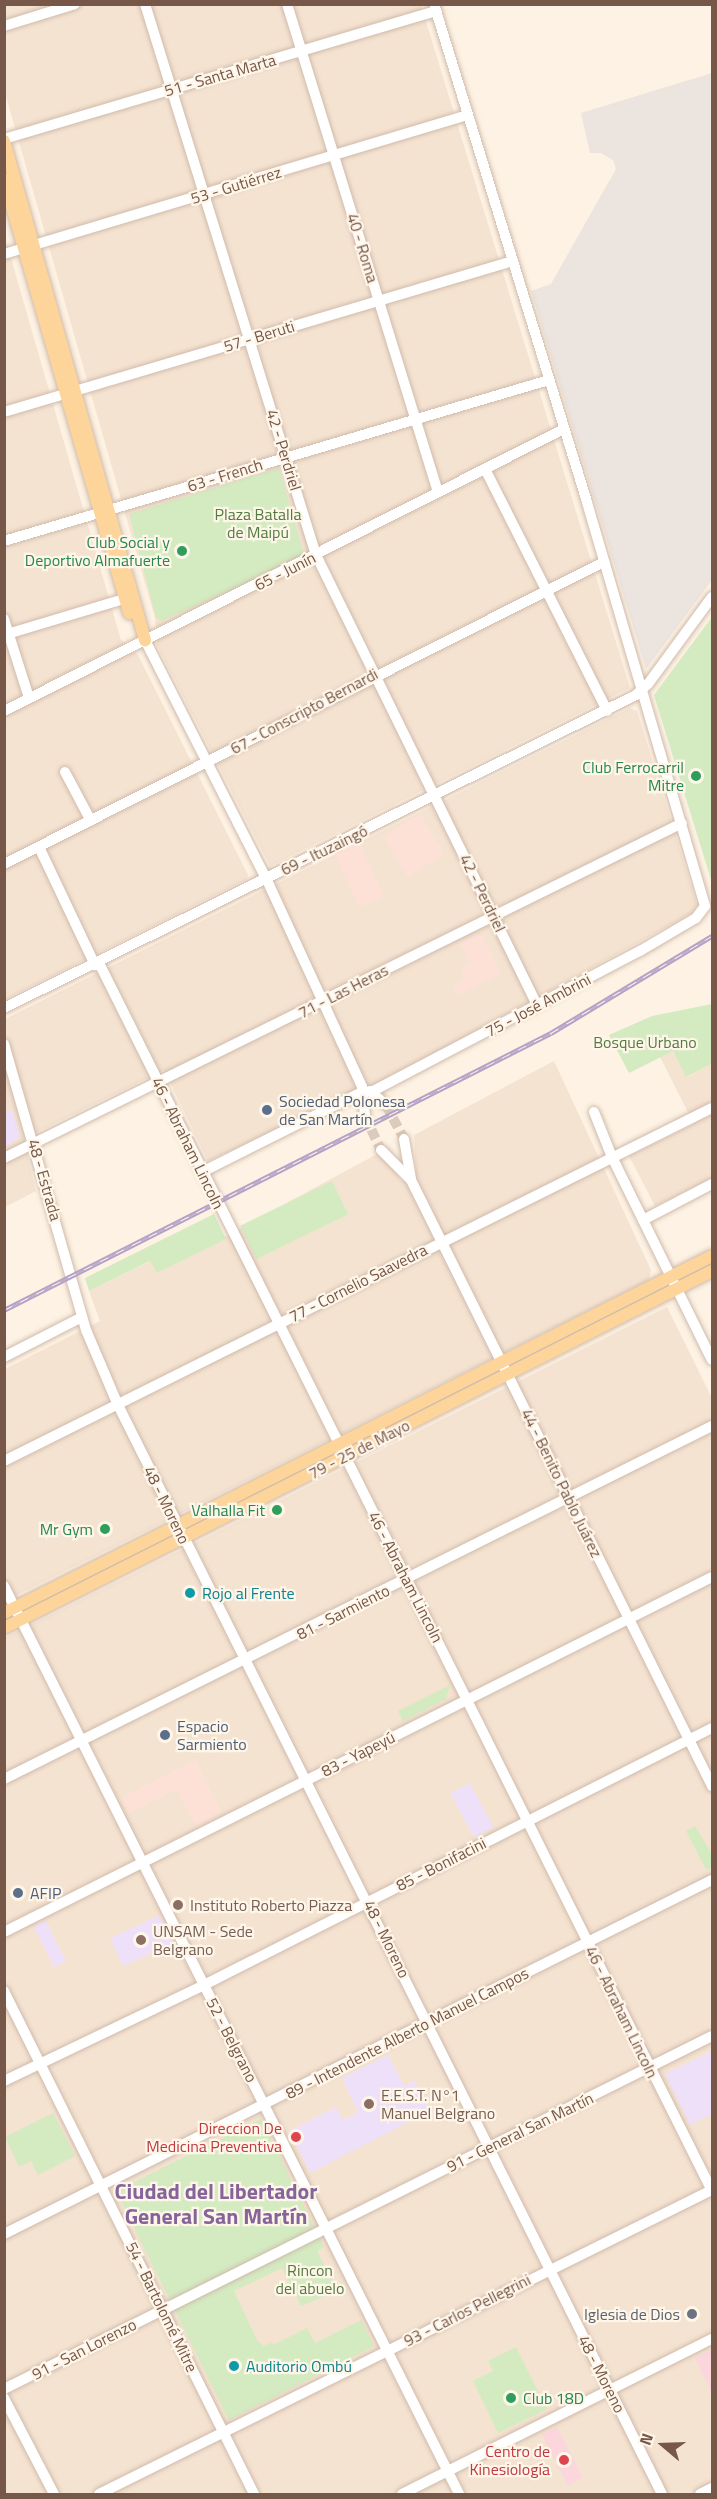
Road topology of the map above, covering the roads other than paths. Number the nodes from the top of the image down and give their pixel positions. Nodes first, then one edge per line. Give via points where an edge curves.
1 (75, 4) edge
2 (145, 4) edge
3 (287, 4) edge
4 (435, 8) edge
5 (4, 26) edge
6 (302, 52) junction
7 (171, 88) junction
8 (468, 116) junction
9 (4, 140) edge
10 (334, 156) junction
11 (4, 179) edge
12 (203, 195) junction
13 (29, 246) junction
14 (4, 254) edge
15 (513, 261) junction
16 (379, 300) junction
17 (250, 339) junction
18 (549, 380) junction
19 (76, 391) junction
20 (64, 395) junction
21 (4, 412) edge
22 (417, 418) junction
23 (564, 429) junction
24 (285, 456) junction
25 (485, 469) junction
26 (438, 492) junction
27 (105, 511) junction
28 (4, 541) edge
29 (316, 555) junction
30 (604, 562) junction
31 (545, 589) junction
32 (712, 597) edge
33 (129, 598) junction
34 (4, 619) edge
35 (7, 634) edge
36 (145, 640) junction
37 (375, 674) junction
38 (643, 690) junction
39 (29, 698) junction
40 (4, 711) edge
41 (607, 711) junction
42 (208, 761) junction
43 (65, 772) dead end
44 (435, 795) junction
45 (91, 821) junction
46 (682, 823) junction
47 (39, 847) junction
48 (4, 864) edge
49 (266, 878) junction
50 (493, 915) junction
51 (97, 964) junction
52 (322, 1002) junction
53 (537, 1005) junction
54 (4, 1008) edge
55 (4, 1044) edge
56 (159, 1082) junction
57 (365, 1090) junction
58 (386, 1105) tunnel mouth
59 (712, 1108) edge
60 (594, 1112) dead end
61 (365, 1116) tunnel mouth
62 (404, 1139) tunnel mouth
63 (34, 1144) junction
64 (381, 1150) tunnel mouth
65 (612, 1156) junction
66 (4, 1158) edge
67 (202, 1172) junction
68 (411, 1180) junction
69 (712, 1184) edge
70 (643, 1220) junction
71 (441, 1241) junction
72 (712, 1256) edge
73 (712, 1271) edge
74 (674, 1283) junction
75 (82, 1317) junction
76 (278, 1324) junction
77 (4, 1357) edge
78 (712, 1360) edge
79 (502, 1361) junction
80 (508, 1374) junction
81 (118, 1405) junction
82 (712, 1426) edge
83 (339, 1444) junction
84 (345, 1456) junction
85 (4, 1461) edge
86 (569, 1498) junction
87 (177, 1525) junction
88 (183, 1538) junction
89 (712, 1576) edge
90 (407, 1580) junction
91 (4, 1586) edge
92 (10, 1610) edge
93 (628, 1618) junction
94 (21, 1620) junction
95 (4, 1628) edge
96 (247, 1661) junction
97 (467, 1698) junction
98 (712, 1728) edge
99 (689, 1739) junction
100 (82, 1741) junction
101 (4, 1779) edge
102 (307, 1780) junction
103 (712, 1786) edge
104 (527, 1820) junction
105 (143, 1862) junction
106 (712, 1880) edge
107 (368, 1901) junction
108 (4, 1932) edge
109 (587, 1942) junction
110 (204, 1985) junction
111 (4, 1991) edge
112 (428, 2023) junction
113 (712, 2036) edge
114 (40, 2063) junction
115 (650, 2067) junction
116 (4, 2081) edge
117 (265, 2105) junction
118 (488, 2148) junction
119 (102, 2185) junction
120 (712, 2190) edge
121 (327, 2229) junction
122 (4, 2234) edge
123 (549, 2270) junction
124 (164, 2309) junction
125 (712, 2339) edge
126 (387, 2351) junction
127 (4, 2389) edge
128 (611, 2390) junction
129 (4, 2398) edge
130 (224, 2433) junction
131 (448, 2472) junction
132 (712, 2488) edge
133 (54, 2494) edge
134 (99, 2494) edge
135 (254, 2494) edge
136 (402, 2494) edge
137 (459, 2494) edge
138 (662, 2494) edge
139 (700, 2494) edge

1 - 5 street
2 - 7 street, 42 - Perdriel
3 - 6 street, 40 - Roma
4 - 6 street, 51 - Santa Marta
4 - 8 street
6 - 7 street, 51 - Santa Marta
6 - 10 street, 40 - Roma
7 - 9 street, 51 - Santa Marta
7 - 12 street, 42 - Perdriel
8 - 10 street, 53 - Gutiérrez
8 - 15 street
9 - 13 main road
10 - 12 street, 53 - Gutiérrez
10 - 16 street, 40 - Roma
11 - 13 main road
12 - 13 street, 53 - Gutiérrez
12 - 17 street, 42 - Perdriel
13 - 14 street, 53 - Gutiérrez
13 - 19 main road
13 - 20 main road
15 - 16 street, 57 - Beruti
15 - 18 street
16 - 17 street, 57 - Beruti
16 - 22 street, 40 - Roma
17 - 19 street, 57 - Beruti
17 - 24 street, 42 - Perdriel
18 - 22 street, 63 - French
18 - 23 street
19 - 20 street, 57 - Beruti
19 - 27 main road
20 - 21 street, 57 - Beruti
20 - 27 main road
22 - 24 street, 63 - French
22 - 26 street, 40 - Roma
23 - 25 street, 65 - Junín
23 - 30 street
24 - 27 street, 63 - French
24 - 29 street, 42 - Perdriel
25 - 26 street, 65 - Junín
25 - 31 street
26 - 29 street, 65 - Junín
27 - 28 street, 63 - French
27 - 33 main road
29 - 36 street, 65 - Junín
29 - 37 street, 42 - Perdriel
30 - 31 street, 67 - Conscripto Bernardi
30 - 38 street
31 - 37 street, 67 - Conscripto Bernardi
31 - 41 street
32 - 38 street
33 - 35 street
33 - 36 main road via 133,624
34 - 35 street
35 - 39 street
36 - 39 street, 65 - Junín
36 - 42 street
37 - 42 street, 67 - Conscripto Bernardi
37 - 44 street, 42 - Perdriel
38 - 41 street, 69 - Ituzaingó
38 - 46 street
39 - 40 street, 65 - Junín
41 - 44 street, 69 - Ituzaingó
42 - 45 street, 67 - Conscripto Bernardi
42 - 49 street
43 - 45 street
44 - 49 street, 69 - Ituzaingó
44 - 50 street, 42 - Perdriel
45 - 47 street, 67 - Conscripto Bernardi
46 - 50 street, 71 - Las Heras
46 - 53 street, 75 - José Ambrini via 704,902 702,912 640,951
47 - 48 street, 67 - Conscripto Bernardi
47 - 51 street, 46 - Abraham Lincoln
49 - 51 street, 69 - Ituzaingó
49 - 52 street
50 - 52 street, 71 - Las Heras
50 - 53 street, 42 - Perdriel
51 - 54 street, 69 - Ituzaingó
51 - 56 street, 46 - Abraham Lincoln
52 - 56 street, 71 - Las Heras
52 - 57 street
53 - 57 street, 75 - José Ambrini
55 - 63 street, 48 - Estrada
56 - 63 street, 71 - Las Heras
56 - 67 street, 46 - Abraham Lincoln
57 - 58 street
57 - 61 street
57 - 67 street, 75 - José Ambrini
59 - 65 street, 77 - Cornelio Saavedra
60 - 65 street
62 - 68 street, 44 - Benito Pablo Juárez
63 - 66 street, 71 - Las Heras
63 - 75 street, 48 - Estrada
64 - 68 street, 44 - Benito Pablo Juárez
65 - 70 street
65 - 71 street, 77 - Cornelio Saavedra
67 - 76 street, 46 - Abraham Lincoln
68 - 71 street, 44 - Benito Pablo Juárez
69 - 70 street
70 - 74 street
71 - 76 street, 77 - Cornelio Saavedra
71 - 79 street, 44 - Benito Pablo Juárez
72 - 74 main road, 79 - 25 de Mayo
73 - 74 main road, 79 - 25 de Mayo
74 - 78 street
74 - 79 main road, 79 - 25 de Mayo
74 - 80 main road, 79 - 25 de Mayo
75 - 77 street
75 - 81 street, 48 - Moreno
76 - 81 street, 77 - Cornelio Saavedra
76 - 83 street, 46 - Abraham Lincoln
79 - 80 street, 44 - Benito Pablo Juárez
79 - 83 main road, 79 - 25 de Mayo
80 - 84 main road, 79 - 25 de Mayo
80 - 86 street, 44 - Benito Pablo Juárez
81 - 85 street, 77 - Cornelio Saavedra
81 - 87 street, 48 - Moreno
82 - 86 street, 81 - Sarmiento
83 - 84 street, 46 - Abraham Lincoln
83 - 87 main road, 79 - 25 de Mayo
84 - 88 main road, 79 - 25 de Mayo
84 - 90 street, 46 - Abraham Lincoln
86 - 90 street, 81 - Sarmiento
86 - 93 street, 44 - Benito Pablo Juárez
87 - 88 street, 48 - Moreno
87 - 92 main road, 79 - 25 de Mayo
88 - 94 main road, 79 - 25 de Mayo
88 - 96 street, 48 - Moreno
89 - 93 street, 83 - Yapeyú
90 - 96 street, 81 - Sarmiento
90 - 97 street, 46 - Abraham Lincoln
91 - 92 street, 52 - Belgrano
92 - 94 street, 52 - Belgrano
93 - 97 street, 83 - Yapeyú
93 - 99 street, 44 - Benito Pablo Juárez
94 - 95 main road, 79 - 25 de Mayo
94 - 100 street, 52 - Belgrano
96 - 100 street, 81 - Sarmiento
96 - 102 street, 48 - Moreno
97 - 102 street, 83 - Yapeyú
97 - 104 street, 46 - Abraham Lincoln
98 - 99 street, 85 - Bonifacini
99 - 103 street, 44 - Benito Pablo Juárez
99 - 104 street, 85 - Bonifacini
100 - 101 street, 81 - Sarmiento
100 - 105 street, 52 - Belgrano
102 - 105 street, 83 - Yapeyú
102 - 107 street, 48 - Moreno
104 - 107 street, 85 - Bonifacini
104 - 109 street, 46 - Abraham Lincoln
105 - 108 street, 83 - Yapeyú
105 - 110 street, 52 - Belgrano
106 - 109 street, 89 - Intendente Alberto Manuel Campos
107 - 110 street, 85 - Bonifacini
107 - 112 street, 48 - Moreno
109 - 112 street, 89 - Intendente Alberto Manuel Campos
109 - 115 street, 46 - Abraham Lincoln
110 - 114 street, 85 - Bonifacini
110 - 117 street, 52 - Belgrano
111 - 114 street, 54 - Bartolomé Mitre
112 - 117 street, 89 - Intendente Alberto Manuel Campos
112 - 118 street, 48 - Moreno
113 - 115 street, 91 - General San Martín
114 - 116 street, 85 - Bonifacini
114 - 119 street, 54 - Bartolomé Mitre
115 - 118 street, 91 - General San Martín
115 - 120 street, 46 - Abraham Lincoln
117 - 119 street, 89 - Intendente Alberto Manuel Campos
117 - 121 street, 52 - Belgrano
118 - 121 street, 91 - General San Martín
118 - 123 street, 48 - Moreno
119 - 122 street, 89 - Intendente Alberto Manuel Campos
119 - 124 street, 54 - Bartolomé Mitre
120 - 123 street, 93 - Carlos Pellegrini
121 - 124 street, 91 - General San Martín
121 - 126 street, 52 - Belgrano
123 - 126 street, 93 - Carlos Pellegrini
123 - 128 street, 48 - Moreno
124 - 127 street, 91 - San Lorenzo
124 - 130 street, 54 - Bartolomé Mitre
125 - 128 street
126 - 130 street, 93 - Carlos Pellegrini
126 - 131 street, 52 - Belgrano
128 - 131 street
128 - 138 street, 48 - Moreno
129 - 133 street
130 - 134 street, 93 - Carlos Pellegrini
130 - 135 street, 54 - Bartolomé Mitre
131 - 136 street
131 - 137 street, 52 - Belgrano
132 - 139 street

